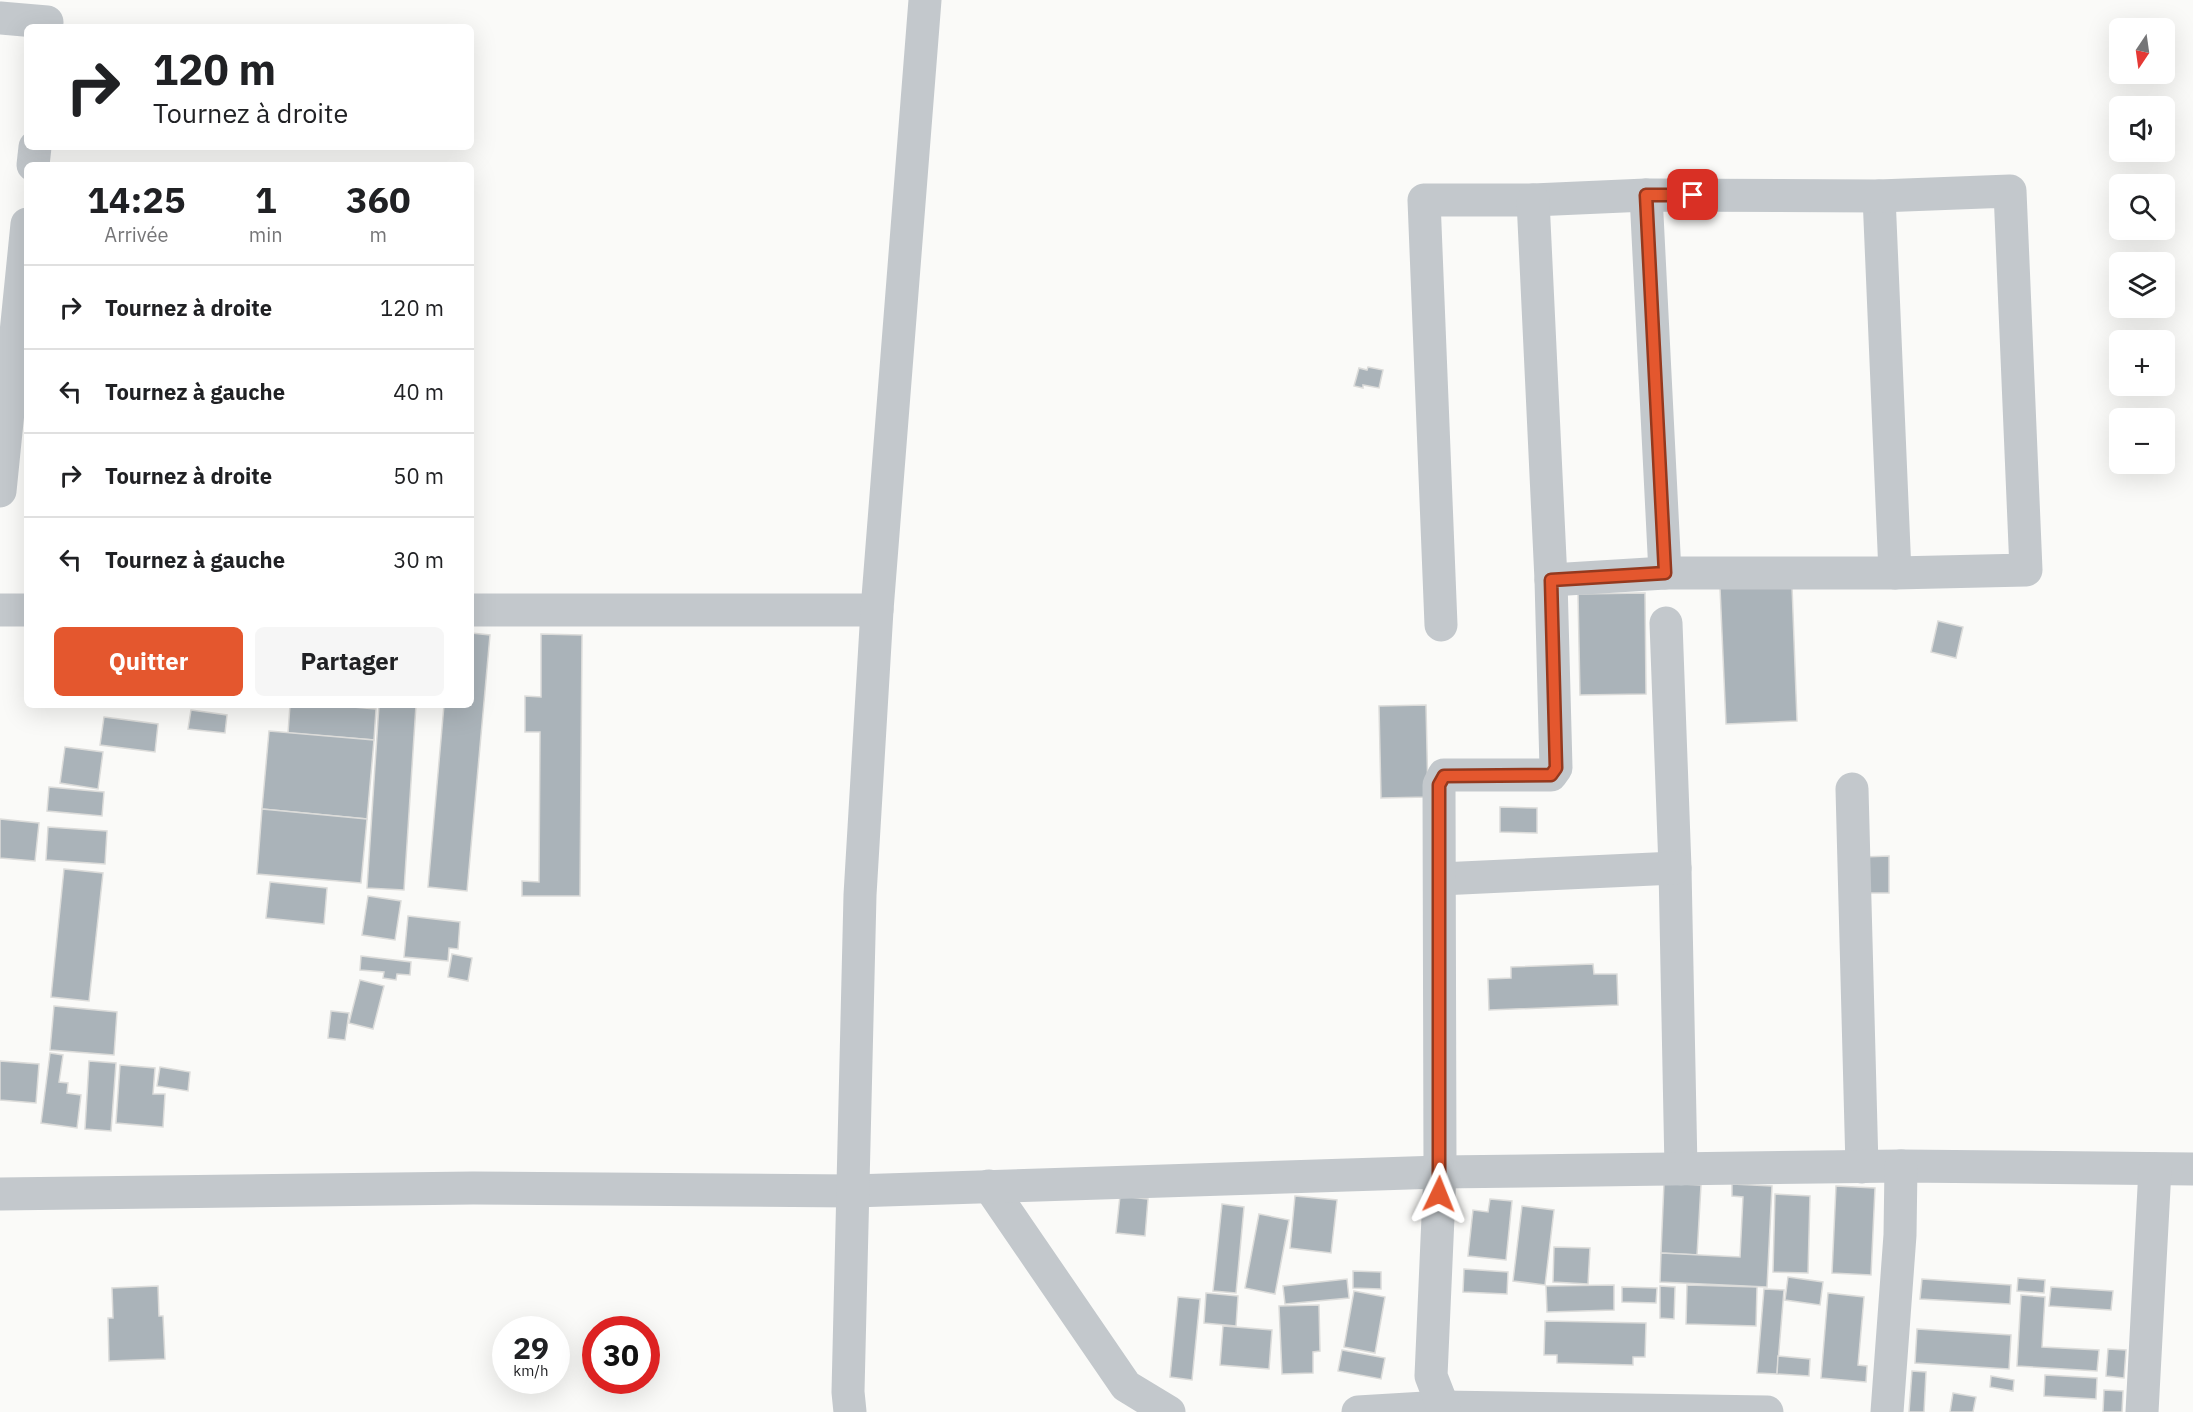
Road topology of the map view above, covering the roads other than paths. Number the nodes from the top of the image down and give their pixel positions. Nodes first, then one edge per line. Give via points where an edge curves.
1 (925, 0) edge
2 (48, 16) edge
3 (0, 18) edge
4 (1646, 195) junction
5 (1879, 196) junction
6 (1533, 200) junction
7 (24, 254) edge
8 (0, 491) edge
9 (1665, 573) junction
10 (1895, 573) junction
11 (1551, 580) junction
12 (0, 610) edge
13 (24, 610) edge
14 (474, 610) edge
15 (877, 610) junction
16 (1666, 623) dead end
17 (1441, 625) dead end
18 (1852, 789) dead end
19 (1675, 868) junction
20 (1440, 879) junction
21 (1901, 1166) junction
22 (1862, 1167) junction
23 (1682, 1169) junction
24 (2155, 1169) junction
25 (2193, 1169) edge
26 (1440, 1172) junction
27 (990, 1186) junction
28 (853, 1191) junction
29 (0, 1194) edge
30 (1443, 1410) edge
31 (850, 1412) edge
32 (1169, 1412) edge
33 (1358, 1412) edge
34 (1767, 1412) edge
35 (1887, 1412) edge
36 (2142, 1412) edge

1 - 15 street
2 - 3 street
4 - 5 street
4 - 6 street
4 - 9 street
5 - 10 street
5 - 10 street via 2010,191 2026,570
6 - 11 street
6 - 17 street via 1424,200
7 - 8 street
9 - 10 street
9 - 11 street
11 - 20 street via 1556,768 1551,775 1444,776 1439,785
12 - 13 street
14 - 15 street
15 - 28 street via 860,895
16 - 19 street
18 - 22 street
19 - 20 street
19 - 23 street
20 - 26 street
21 - 22 street
21 - 24 street
21 - 35 street
22 - 23 street
23 - 26 street
24 - 25 street
24 - 36 street
26 - 27 street
26 - 30 street via 1431,1376
27 - 28 street
27 - 32 street via 1126,1386
28 - 29 street via 473,1188
28 - 31 street
30 - 33 street
30 - 34 street

